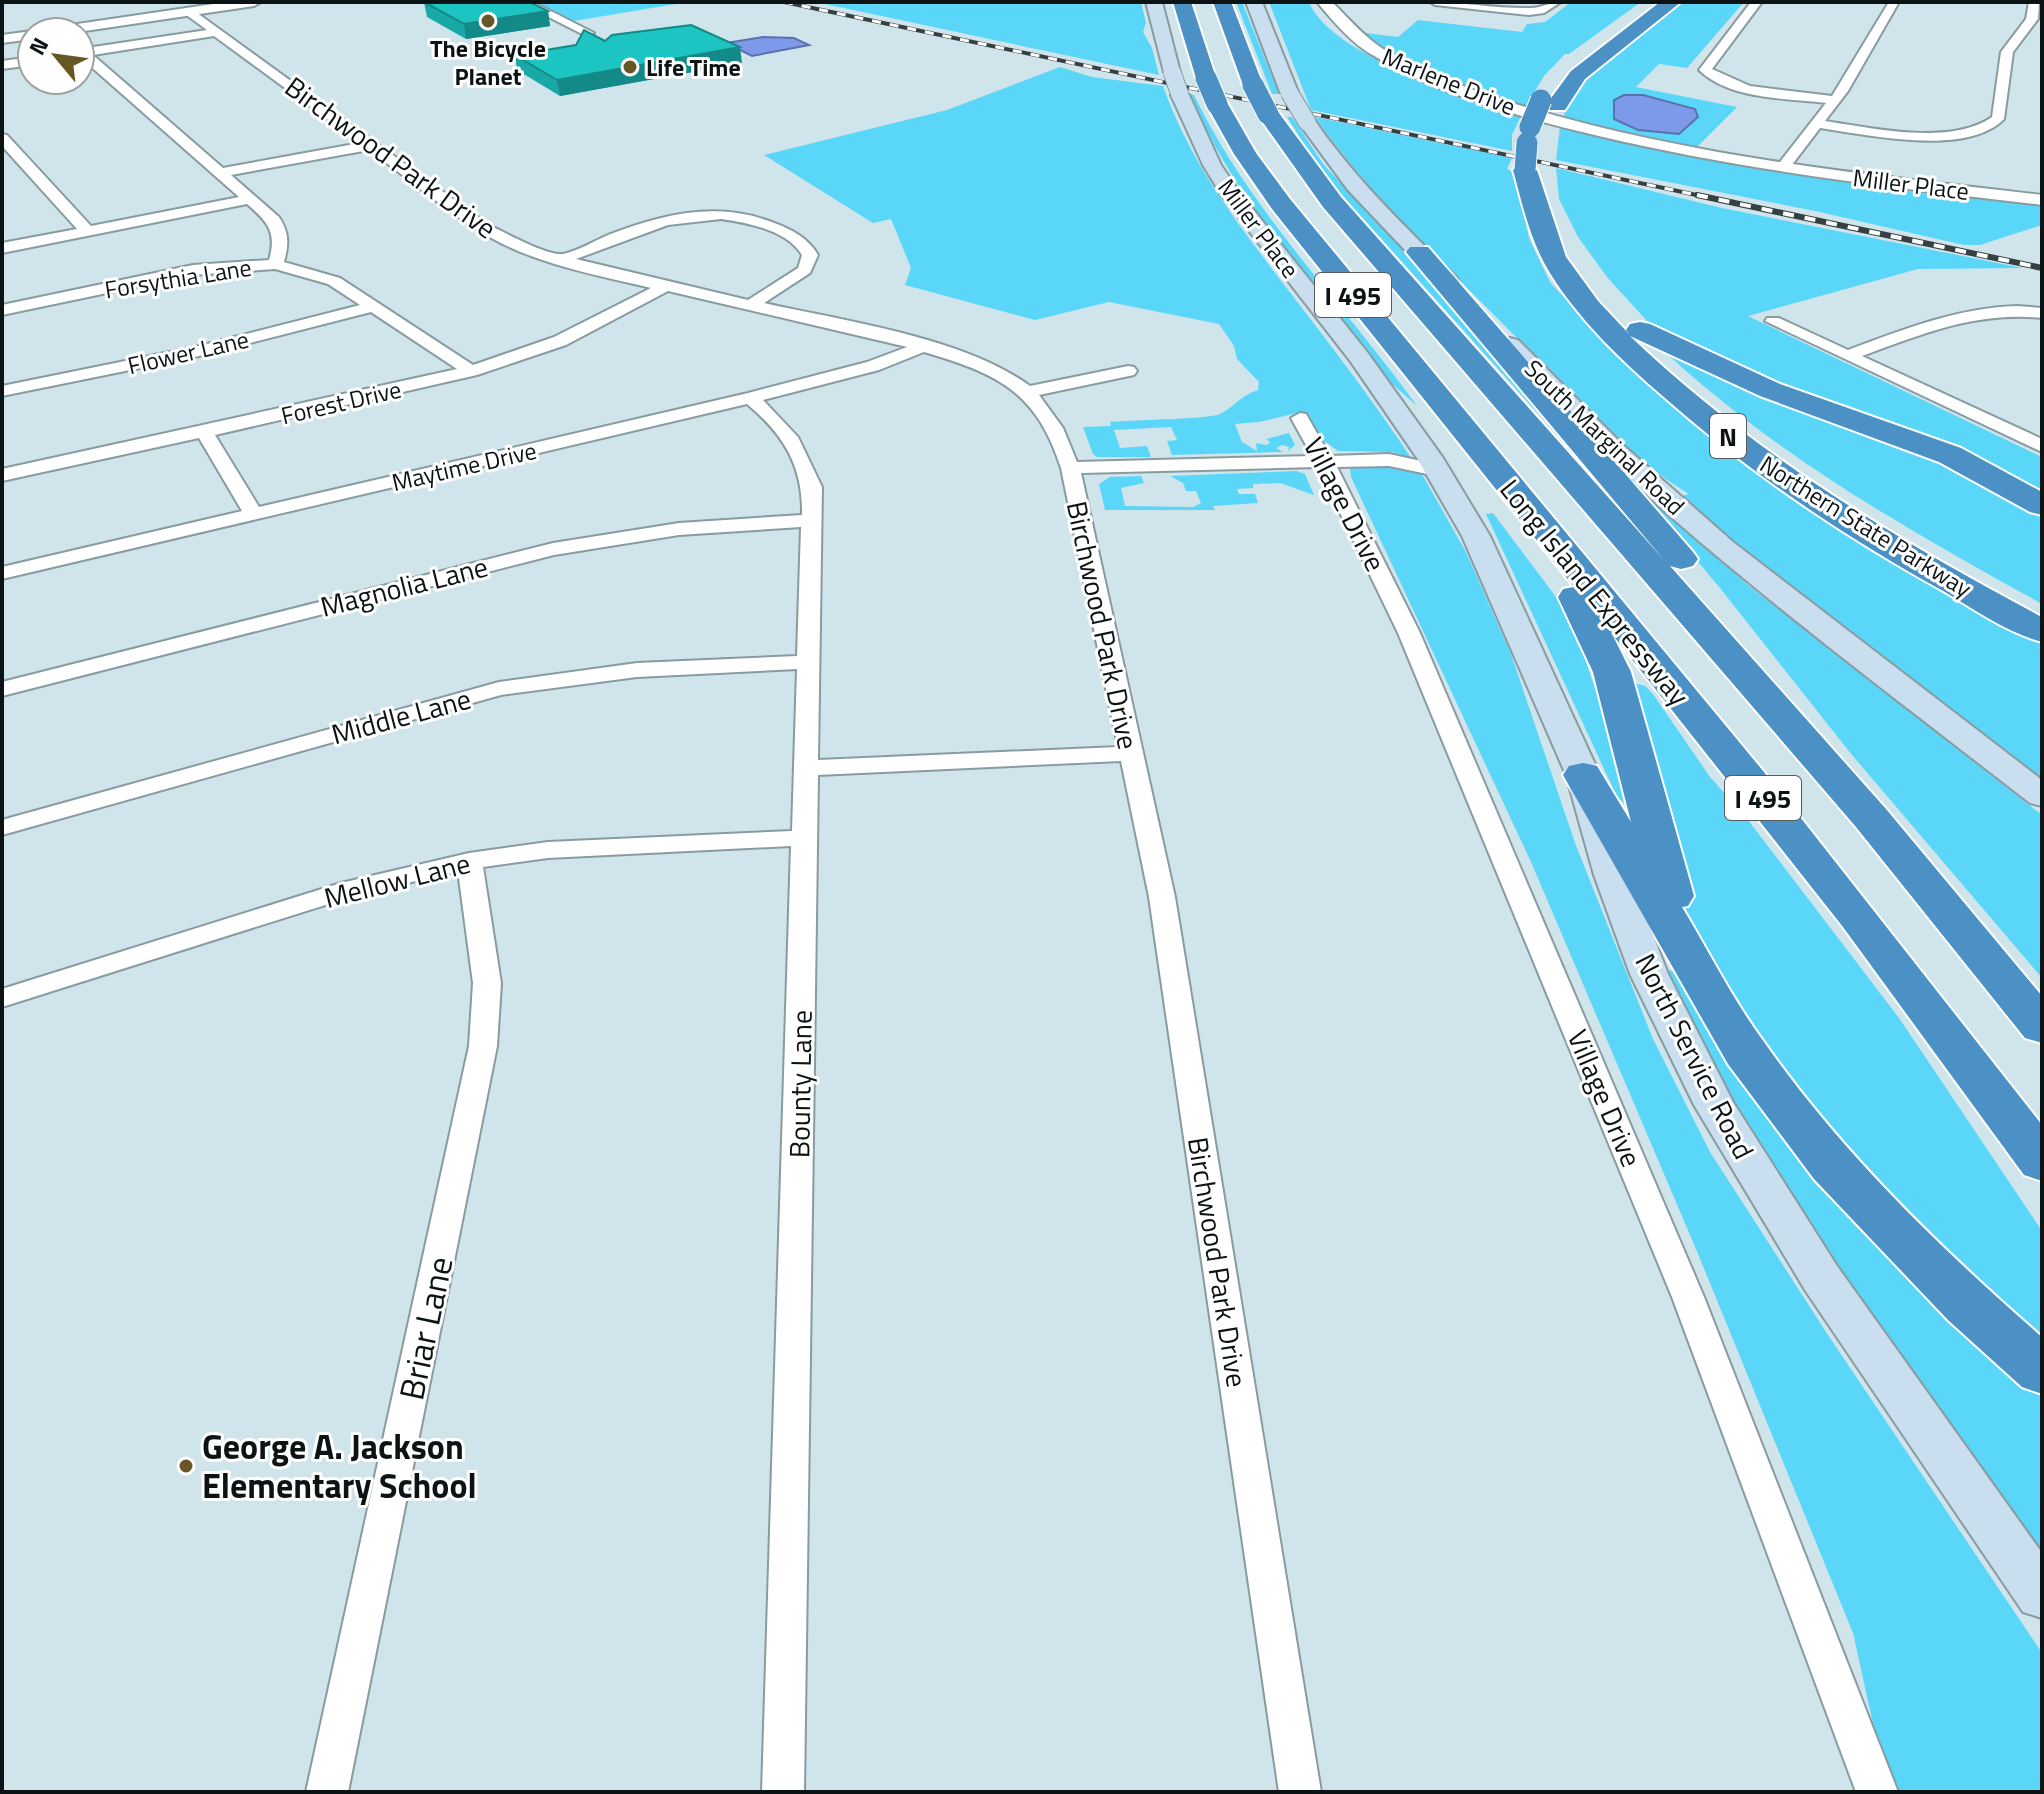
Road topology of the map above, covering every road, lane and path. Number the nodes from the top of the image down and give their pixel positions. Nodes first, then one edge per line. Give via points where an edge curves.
1 (254, 2) edge
2 (524, 2) edge
3 (534, 2) edge
4 (1154, 2) edge
5 (1182, 2) edge
6 (1222, 2) edge
7 (1254, 2) edge
8 (1324, 2) edge
9 (1435, 2) edge
10 (1556, 2) edge
11 (1656, 2) edge
12 (1672, 2) edge
13 (1757, 2) edge
14 (1894, 2) edge
15 (2023, 2) edge
16 (2034, 3) edge
17 (1466, 4) edge
18 (2042, 4) edge
19 (189, 12) junction
20 (96, 25) edge
21 (2025, 31) junction
22 (217, 32) junction
23 (2042, 33) edge
24 (96, 51) edge
25 (96, 65) edge
26 (1835, 100) junction
27 (1818, 124) junction
28 (1963, 133) junction
29 (1540, 134) junction
30 (2, 138) edge
31 (1982, 141) dead end
32 (373, 145) junction
33 (1783, 167) junction
34 (221, 173) junction
35 (250, 199) junction
36 (2042, 200) edge
37 (87, 231) junction
38 (2, 248) edge
39 (1419, 252) junction
40 (558, 261) junction
41 (276, 264) junction
42 (666, 286) junction
43 (750, 305) junction
44 (373, 307) junction
45 (2, 310) edge
46 (2042, 313) edge
47 (1773, 321) dead end
48 (1640, 330) junction
49 (923, 346) junction
50 (1849, 355) junction
51 (471, 371) junction
52 (1128, 371) dead end
53 (2, 391) edge
54 (1027, 392) junction
55 (750, 398) junction
56 (1300, 418) dead end
57 (204, 432) junction
58 (2042, 446) edge
59 (1324, 460) junction
60 (1070, 468) junction
61 (1437, 470) junction
62 (2, 475) edge
63 (1501, 477) junction
64 (2042, 505) edge
65 (254, 514) junction
66 (813, 520) junction
67 (2, 573) edge
68 (2042, 612) edge
69 (2042, 631) edge
70 (810, 662) junction
71 (2, 689) edge
72 (1129, 754) junction
73 (807, 768) junction
74 (1583, 775) junction
75 (2042, 796) edge
76 (1871, 818) junction
77 (2, 828) edge
78 (805, 838) junction
79 (469, 861) junction
80 (1686, 946) junction
81 (2, 998) edge
82 (2042, 1027) edge
83 (2042, 1162) edge
84 (2042, 1371) edge
85 (2042, 1595) edge
86 (327, 1792) edge
87 (783, 1792) edge
88 (1300, 1792) edge
89 (1877, 1792) edge

1 - 19 street
2 - 3 street via 588,33
4 - 61 main road, Miller Place, bridge via 1180,95 1212,165 1359,357
5 - 63 highway, Long Island Expressway / I 495, bridge via 1206,78 1245,154
6 - 76 highway, Long Island Expressway / I 495, bridge via 1268,114 1332,202
7 - 39 main road, South Marginal Road, bridge via 1289,92 1324,150
8 - 29 street, Marlene Drive via 1339,23 1376,52
9 - 17 street
10 - 17 street via 1536,12
11 - 29 highway via 1576,59
12 - 29 highway via 1578,75
13 - 26 street via 1705,70 1741,86
14 - 26 street
15 - 16 street
16 - 18 street
16 - 21 street
19 - 20 street
19 - 22 street, Birchwood Park Drive
21 - 23 street
21 - 28 street via 2007,52 1998,119
22 - 24 street
22 - 32 street, Birchwood Park Drive
25 - 34 street
26 - 27 street
27 - 28 street via 1909,135
27 - 33 street
28 - 31 street
29 - 33 street, Miller Place via 1659,145
29 - 48 highway, Northern State Parkway / N via 1571,241
29 - 69 highway, Northern State Parkway / N via 1551,254 1606,327 1684,401 1782,476 1874,536
30 - 37 street
32 - 34 street
32 - 40 street, Birchwood Park Drive via 484,228
33 - 36 street, Miller Place
34 - 35 street
35 - 37 street
35 - 41 street via 280,228
37 - 38 street
39 - 75 main road, South Marginal Road via 1597,435 1680,511
39 - 76 highway via 1618,480 1848,770
40 - 42 street, Birchwood Park Drive
40 - 43 street via 656,222 721,209 795,239 810,255 805,270
41 - 44 street, Forsythia Lane via 324,276
41 - 45 street, Forsythia Lane via 193,270
42 - 43 street, Birchwood Park Drive
42 - 51 street, Forest Drive via 560,341
43 - 49 street, Birchwood Park Drive
44 - 51 street, Forsythia Lane
44 - 53 street, Flower Lane via 199,351
46 - 50 street via 1971,313
47 - 50 street
48 - 64 highway via 1770,390 1950,455
48 - 68 highway, Northern State Parkway / N via 1654,355 1780,455 1888,525
49 - 54 street, Birchwood Park Drive via 981,367
49 - 55 street, Maytime Drive via 873,366
50 - 58 street
51 - 57 street, Forest Drive
52 - 54 street
54 - 60 street, Birchwood Park Drive via 1059,433
55 - 65 street, Maytime Drive
55 - 66 street, Bounty Lane via 786,431 799,451 812,487
56 - 59 street, Village Drive
57 - 62 street, Forest Drive
57 - 65 street
59 - 60 street
59 - 61 street via 1389,460
59 - 89 street, Village Drive via 1409,633 1676,1269
60 - 72 street, Birchwood Park Drive
61 - 74 main road, North Service Road via 1476,536
63 - 80 highway via 1571,586 1612,672
63 - 83 highway, Long Island Expressway / I 495 via 1800,842
65 - 67 street, Maytime Drive
66 - 70 street, Bounty Lane
66 - 71 street, Magnolia Lane via 679,529 553,549
70 - 73 street, Bounty Lane
70 - 77 street, Middle Lane via 637,670 499,689
72 - 73 street
72 - 88 street, Birchwood Park Drive via 1162,897
73 - 78 street, Bounty Lane
74 - 80 highway
74 - 85 main road, North Service Road via 1649,974 1714,1105 1821,1278
76 - 82 highway, Long Island Expressway / I 495
78 - 79 street, Mellow Lane via 548,850
78 - 87 street, Bounty Lane
79 - 81 street, Mellow Lane via 350,889
79 - 86 street, Briar Lane via 487,983 483,1046
80 - 84 highway via 1745,1052 1832,1166 1957,1294

